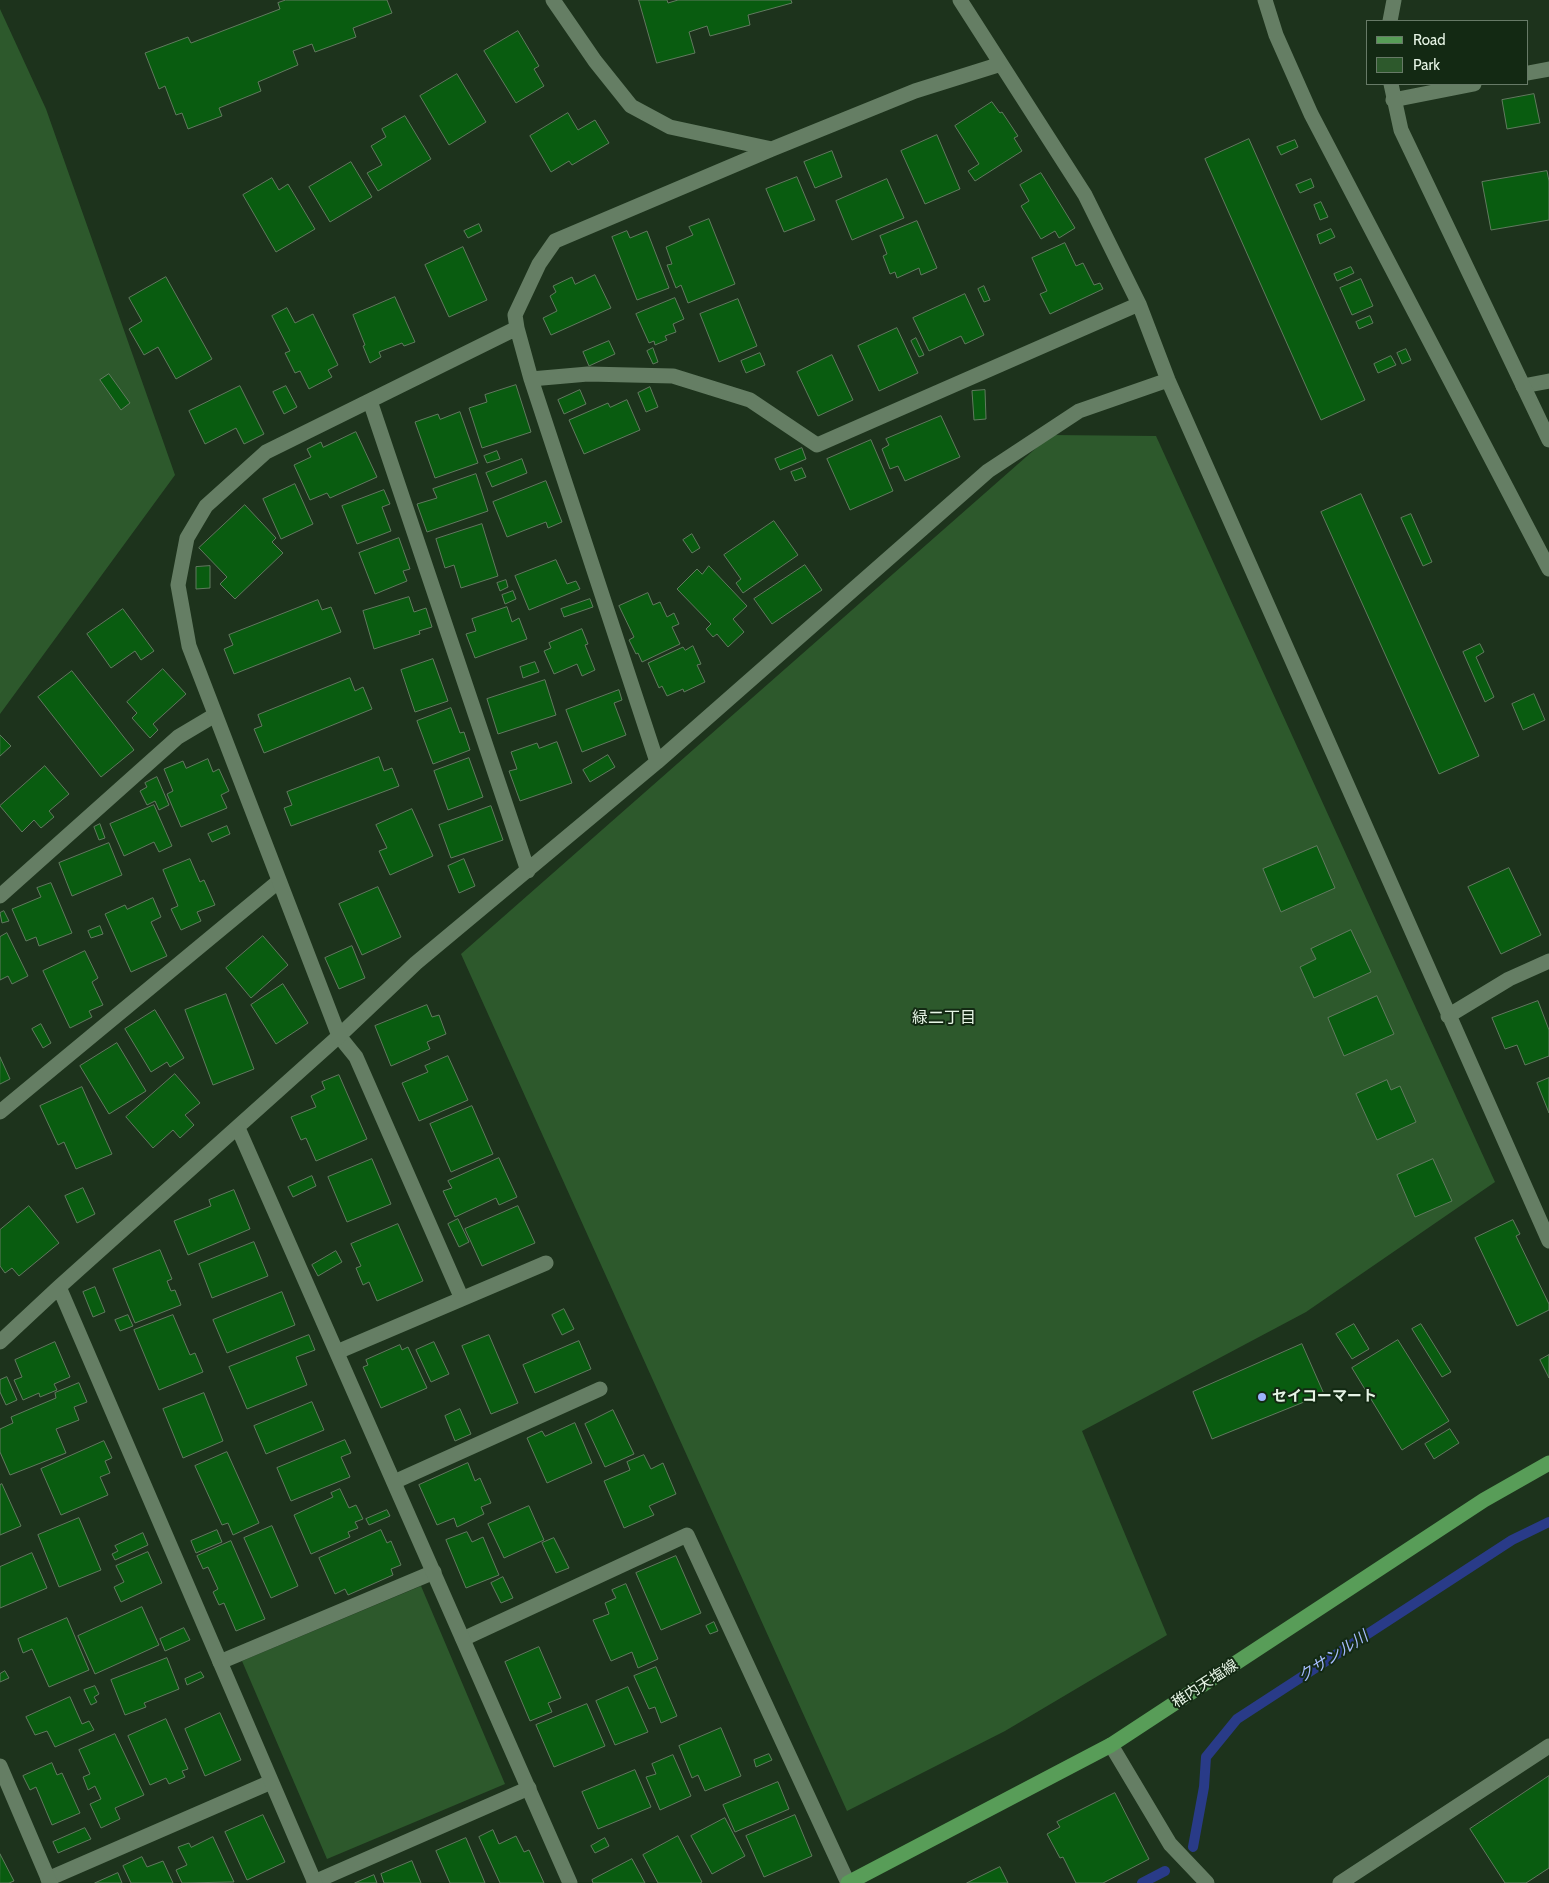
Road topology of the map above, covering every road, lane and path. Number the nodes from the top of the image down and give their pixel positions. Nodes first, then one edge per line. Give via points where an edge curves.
1 (553, 0) edge
2 (960, 0) edge
3 (1265, 0) edge
4 (1394, 0) edge
5 (1390, 20) edge
6 (1001, 64) junction
7 (1549, 69) edge
8 (1529, 73) edge
9 (1391, 85) edge
10 (1469, 85) edge
11 (1393, 100) junction
12 (772, 149) junction
13 (1139, 304) junction
14 (517, 328) junction
15 (531, 379) junction
16 (1168, 380) junction
17 (1549, 381) edge
18 (1523, 386) junction
19 (370, 401) junction
20 (1549, 440) edge
21 (1549, 569) edge
22 (215, 715) junction
23 (658, 762) junction
24 (528, 871) junction
25 (279, 881) junction
26 (0, 896) edge
27 (1549, 961) edge
28 (1448, 1016) junction
29 (339, 1036) junction
30 (0, 1112) edge
31 (238, 1128) junction
32 (1548, 1239) edge
33 (546, 1262) dead end
34 (59, 1287) junction
35 (462, 1299) junction
36 (0, 1342) edge
37 (337, 1352) junction
38 (600, 1389) dead end
39 (1549, 1463) edge
40 (394, 1482) junction
41 (434, 1572) junction
42 (463, 1639) junction
43 (220, 1662) junction
44 (1111, 1745) junction
45 (1549, 1746) edge
46 (0, 1766) edge
47 (271, 1782) junction
48 (529, 1788) junction
49 (49, 1881) edge
50 (314, 1882) edge
51 (570, 1883) edge
52 (848, 1883) edge
53 (1207, 1883) edge
54 (1340, 1883) edge

1 - 12 street via 631,106 670,127
2 - 6 street
3 - 21 street via 1276,35 1311,114
4 - 5 street
6 - 12 street via 916,91
6 - 13 street via 1085,195
7 - 8 street
9 - 11 street
10 - 11 street
11 - 18 street via 1401,130
12 - 14 street via 556,241 539,264 515,315
13 - 15 street via 817,445 750,400 674,376 588,374
13 - 16 street
14 - 15 street
14 - 19 street
15 - 23 street
16 - 23 street via 1079,411 988,471
16 - 28 street
17 - 18 street
18 - 20 street
19 - 22 street via 266,452 206,506 187,538 178,585 188,646
19 - 24 street
22 - 25 street
22 - 26 street via 178,737
23 - 24 street
24 - 29 street via 416,963
25 - 29 street
25 - 30 street
27 - 28 street via 1509,979
28 - 32 street
29 - 31 street
29 - 35 street via 356,1057
31 - 34 street
31 - 37 street
33 - 35 street
34 - 36 street
34 - 43 street
35 - 37 street
37 - 40 street
38 - 40 street
39 - 44 main road, 稚内天塩線 via 1484,1500
40 - 41 street
41 - 42 street
41 - 43 street
42 - 48 street
42 - 52 street via 687,1535
43 - 47 street
44 - 52 main road, 稚内天塩線
44 - 53 street via 1170,1844
45 - 54 street
46 - 49 street
47 - 49 street
47 - 50 street
48 - 50 street
48 - 51 street

